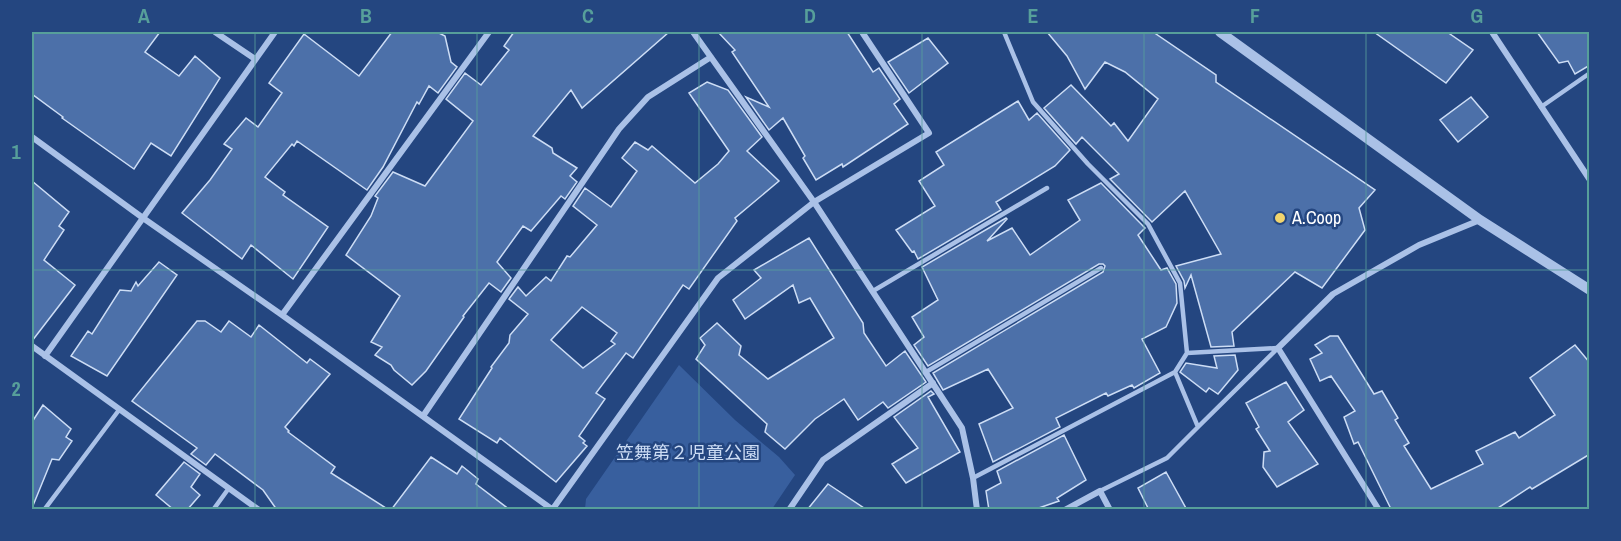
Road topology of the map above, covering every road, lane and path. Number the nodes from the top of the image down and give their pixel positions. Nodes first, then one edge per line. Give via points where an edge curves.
1 (215, 32) edge
2 (275, 32) edge
3 (489, 32) edge
4 (693, 32) edge
5 (862, 32) edge
6 (1004, 32) edge
7 (1220, 32) edge
8 (1492, 32) edge
9 (711, 57) junction
10 (255, 59) junction
11 (1590, 73) edge
12 (1541, 107) junction
13 (32, 137) edge
14 (1590, 180) edge
15 (1047, 188) dead end
16 (814, 202) junction
17 (143, 218) junction
18 (1480, 220) junction
19 (1101, 268) dead end
20 (1590, 290) edge
21 (873, 291) junction
22 (282, 315) junction
23 (32, 346) edge
24 (1278, 348) junction
25 (1186, 353) junction
26 (45, 356) junction
27 (926, 372) junction
28 (1175, 372) junction
29 (933, 383) junction
30 (119, 410) junction
31 (423, 416) junction
32 (1198, 427) junction
33 (973, 478) junction
34 (229, 488) junction
35 (1100, 491) junction
36 (552, 509) edge
37 (44, 510) edge
38 (213, 510) edge
39 (259, 510) edge
40 (789, 510) edge
41 (977, 510) edge
42 (1065, 510) edge
43 (1110, 510) edge
44 (1379, 510) edge

1 - 10 street
2 - 10 street
3 - 22 street
4 - 9 street
5 - 16 street via 929,133
6 - 25 lane via 1033,102 1148,224 1180,283
7 - 18 street
8 - 12 street
9 - 16 street
9 - 31 street via 648,97 619,129
10 - 17 street
11 - 12 lane
12 - 14 street
13 - 17 street
15 - 21 lane
16 - 21 street
16 - 36 street via 718,278
17 - 22 street
17 - 26 street
18 - 20 street
18 - 24 street via 1419,245 1333,294
19 - 27 lane
21 - 27 street
22 - 31 street
23 - 26 street
24 - 25 lane
24 - 32 lane
24 - 44 street
25 - 28 lane
26 - 30 street
27 - 29 street
28 - 32 lane
28 - 33 lane
29 - 33 street via 962,428
29 - 40 street via 823,460
30 - 34 street
30 - 37 lane
31 - 36 street
32 - 35 lane via 1167,458
33 - 41 street
34 - 38 lane
34 - 39 street
35 - 42 street
35 - 43 street

